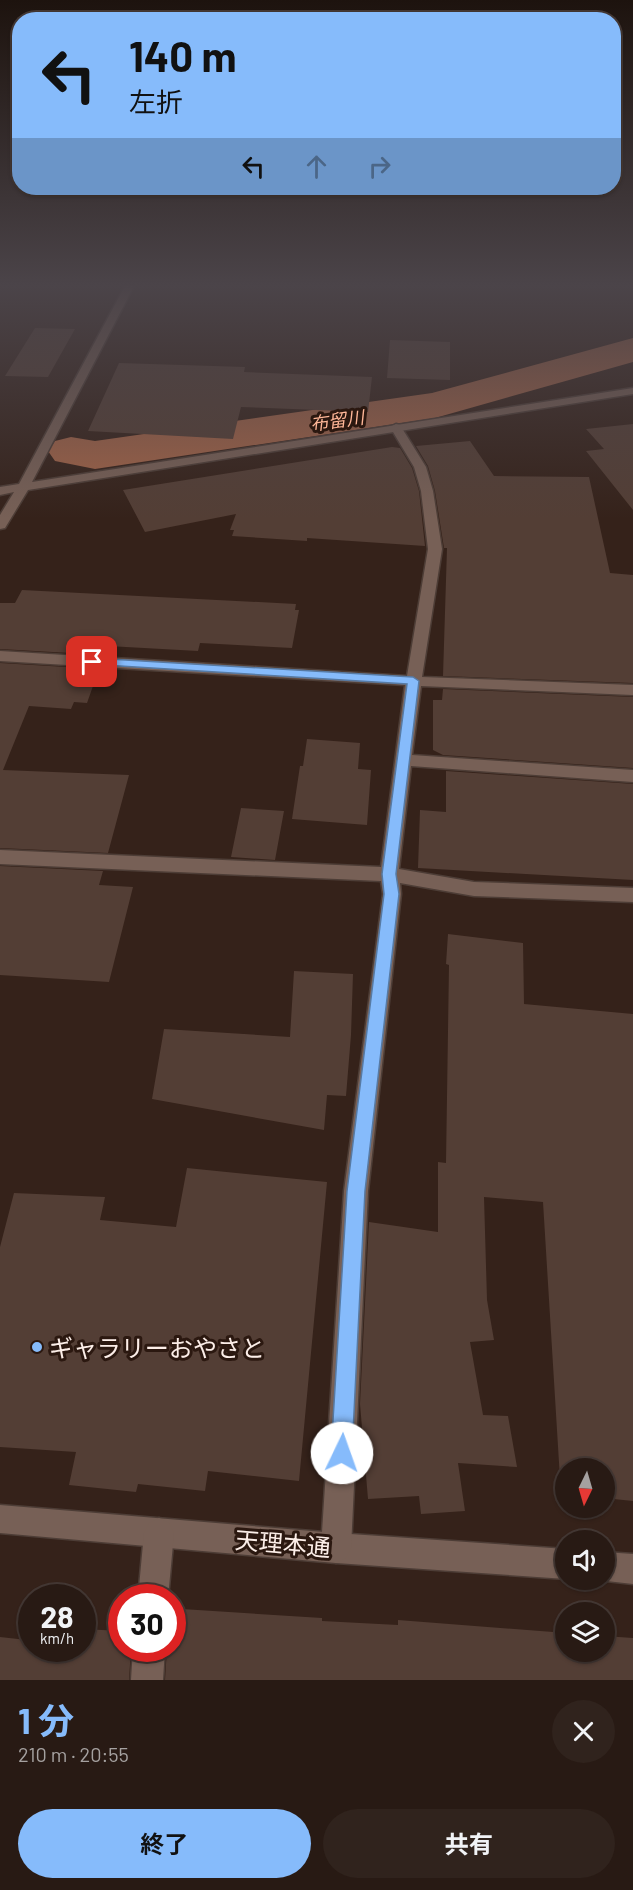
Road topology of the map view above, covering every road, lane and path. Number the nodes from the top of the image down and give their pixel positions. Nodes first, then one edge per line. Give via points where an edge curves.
1 (89, 362) edge
2 (633, 391) edge
3 (396, 428) junction
4 (23, 488) junction
5 (0, 491) edge
6 (0, 525) edge
7 (0, 657) edge
8 (413, 681) junction
9 (633, 690) edge
10 (403, 760) junction
11 (633, 776) edge
12 (0, 857) edge
13 (389, 874) junction
14 (633, 895) edge
15 (0, 1519) edge
16 (159, 1533) junction
17 (336, 1548) junction
18 (555, 1563) edge
19 (615, 1568) edge
20 (633, 1569) edge
21 (154, 1584) edge
22 (148, 1662) edge
23 (147, 1680) edge

1 - 4 street
2 - 3 street
3 - 4 street
3 - 8 street via 420,467 435,549
4 - 5 street
4 - 6 street
7 - 8 street
8 - 9 street
8 - 10 street
10 - 11 street
10 - 13 street
12 - 13 street
13 - 14 street via 474,888
13 - 17 street via 392,894 356,1191
15 - 16 street, 天理本通
16 - 17 street, 天理本通
16 - 21 street
17 - 18 street, 天理本通
19 - 20 street
22 - 23 street

